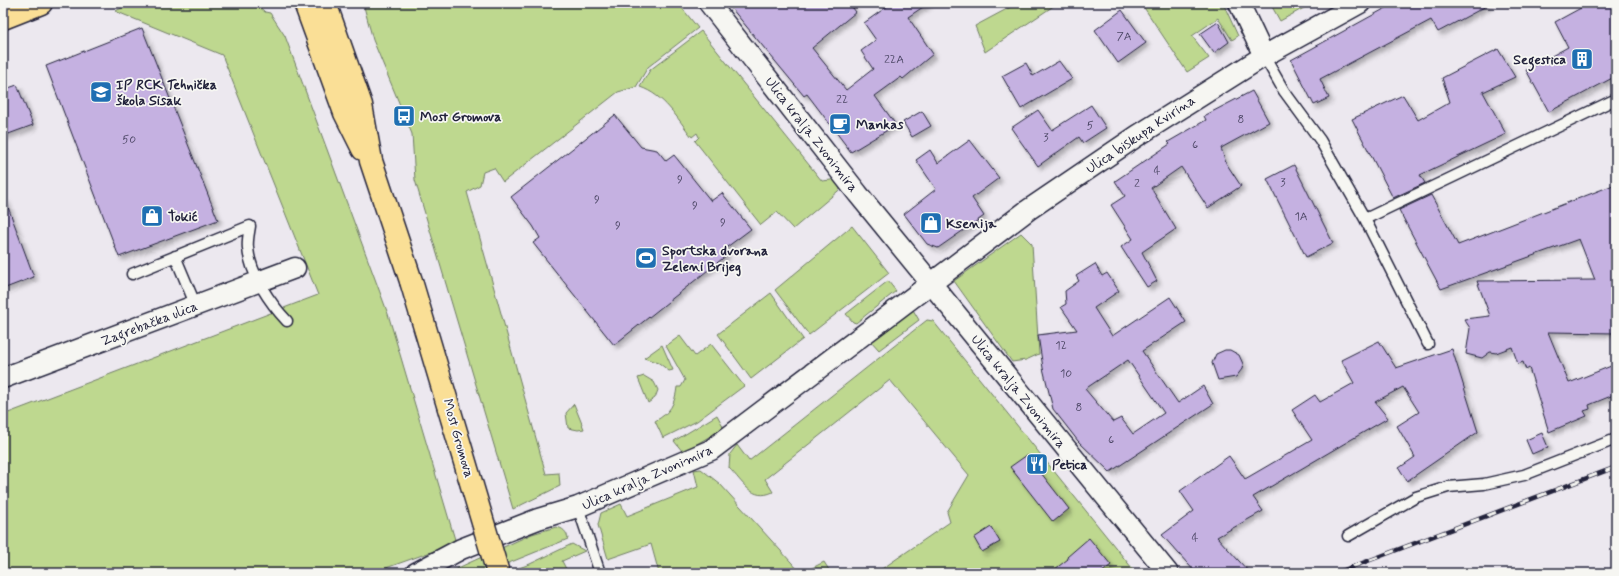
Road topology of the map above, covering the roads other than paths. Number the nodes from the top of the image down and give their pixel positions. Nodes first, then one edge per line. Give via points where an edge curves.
1 (41, 3) edge
2 (288, 3) edge
3 (305, 3) edge
4 (325, 3) edge
5 (340, 3) edge
6 (709, 3) edge
7 (1239, 3) edge
8 (1360, 3) edge
9 (3, 18) edge
10 (343, 54) junction
11 (1264, 56) junction
12 (331, 76) junction
13 (1616, 99) edge
14 (371, 161) junction
15 (1365, 219) junction
16 (175, 256) junction
17 (295, 268) dead end
18 (132, 274) dead end
19 (259, 282) junction
20 (931, 283) junction
21 (196, 306) junction
22 (287, 321) dead end
23 (1428, 344) dead end
24 (3, 378) edge
25 (1616, 439) edge
26 (578, 507) junction
27 (1348, 536) dead end
28 (416, 573) edge
29 (498, 573) edge
30 (600, 573) edge
31 (1168, 573) edge

1 - 9 main road
2 - 12 main road
3 - 12 main road
4 - 10 main road
5 - 10 main road
6 - 20 street, Ulica kralja Zvonimira
7 - 11 street
8 - 11 street, Ulica biskupa Kvirina
10 - 14 main road via 361,105
11 - 15 lane via 1284,91 1320,140
11 - 20 street, Ulica biskupa Kvirina via 1137,136 1028,210
12 - 14 main road via 352,129
13 - 15 lane
14 - 29 main road, Most Gromova, bridge via 411,281
15 - 23 lane
16 - 18 lane
16 - 19 lane via 250,226 247,247
16 - 21 lane
17 - 19 street, Zagrebačka ulica
19 - 21 street, Zagrebačka ulica
19 - 22 lane via 264,294
20 - 26 street, Ulica kralja Zvonimira via 711,450
20 - 31 street, Ulica kralja Zvonimira
21 - 24 street, Zagrebačka ulica
25 - 27 lane via 1524,475 1484,484 1448,487 1416,497
26 - 28 street, Ulica kralja Zvonimira via 538,519 461,549
26 - 30 lane

